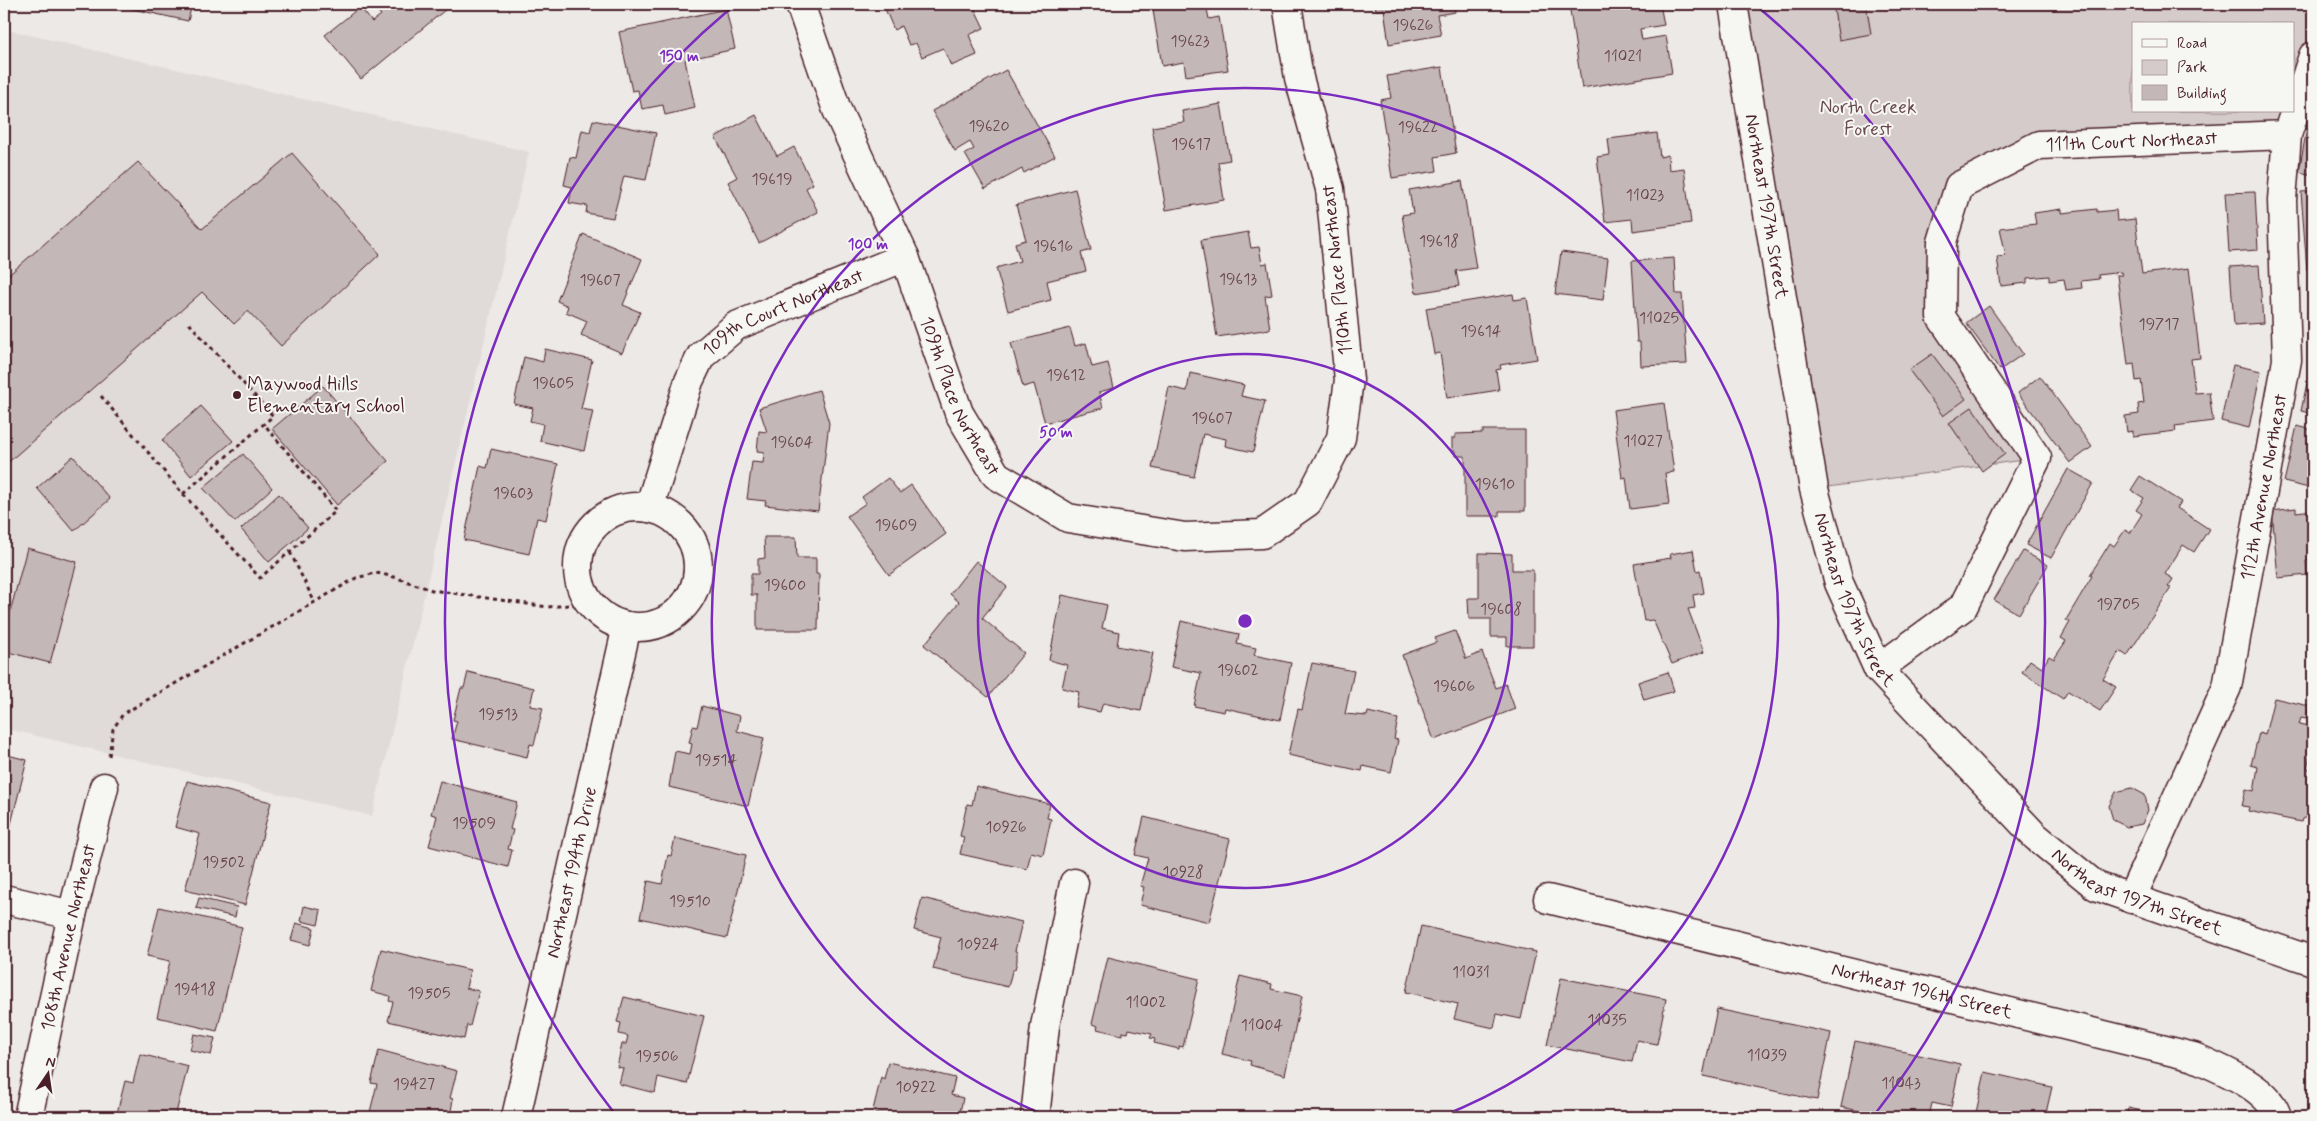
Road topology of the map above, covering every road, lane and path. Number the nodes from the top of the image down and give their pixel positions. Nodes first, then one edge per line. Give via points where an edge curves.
1 (800, 4) edge
2 (1287, 4) edge
3 (1733, 4) edge
4 (2313, 56) edge
5 (2288, 135) junction
6 (905, 257) junction
7 (186, 321) dead end
8 (101, 396) dead end
9 (264, 424) junction
10 (183, 494) junction
11 (1308, 502) joint
12 (649, 508) junction
13 (290, 552) junction
14 (314, 602) junction
15 (590, 603) junction
16 (627, 626) junction
17 (1878, 669) junction
18 (104, 787) joint
19 (1074, 883) dead end
20 (4, 899) edge
21 (1548, 899) dead end
22 (2132, 899) junction
23 (72, 915) junction
24 (2313, 961) edge
25 (28, 1117) edge
26 (516, 1117) edge
27 (1035, 1117) edge
28 (2277, 1117) edge

1 - 6 street, 109th Place Northeast via 837,110
2 - 11 street, 110th Place Northeast via 1299,78 1330,189 1349,380 1342,438
3 - 17 street, Northeast 197th Street via 1814,489 1840,583
4 - 5 street, 112th Avenue Northeast
5 - 17 street, 111th Court Northeast via 2039,145 1959,186 1942,242 1942,317 2037,458 1963,607
5 - 22 street, 112th Avenue Northeast via 2282,200 2288,360 2227,687
6 - 11 street, 109th Place Northeast via 959,413 996,475 1004,480 1068,518 1185,536 1262,534
6 - 12 street, 109th Court Northeast via 736,326 701,356 689,382
7 - 9 path via 273,416
8 - 10 path
9 - 10 path
9 - 13 path via 336,511
10 - 13 path via 260,578
12 - 15 street via 631,507 615,511 588,533 580,548 577,565 579,582
12 - 16 street via 665,513 690,536 697,552 695,586 688,601 676,614 644,627
13 - 14 path
14 - 15 path via 356,578 376,573 432,590 548,607
14 - 18 path via 123,714 113,729
15 - 16 street via 611,621
16 - 26 street, Northeast 194th Drive
17 - 22 street, Northeast 197th Street via 2035,836 2096,886
18 - 23 street, 108th Avenue Northeast
19 - 27 street via 1045,1026
20 - 23 street
21 - 28 street, Northeast 196th Street via 2194,1057 2235,1075 2255,1089 2275,1110
22 - 24 street, Northeast 197th Street
23 - 25 street, 108th Avenue Northeast

